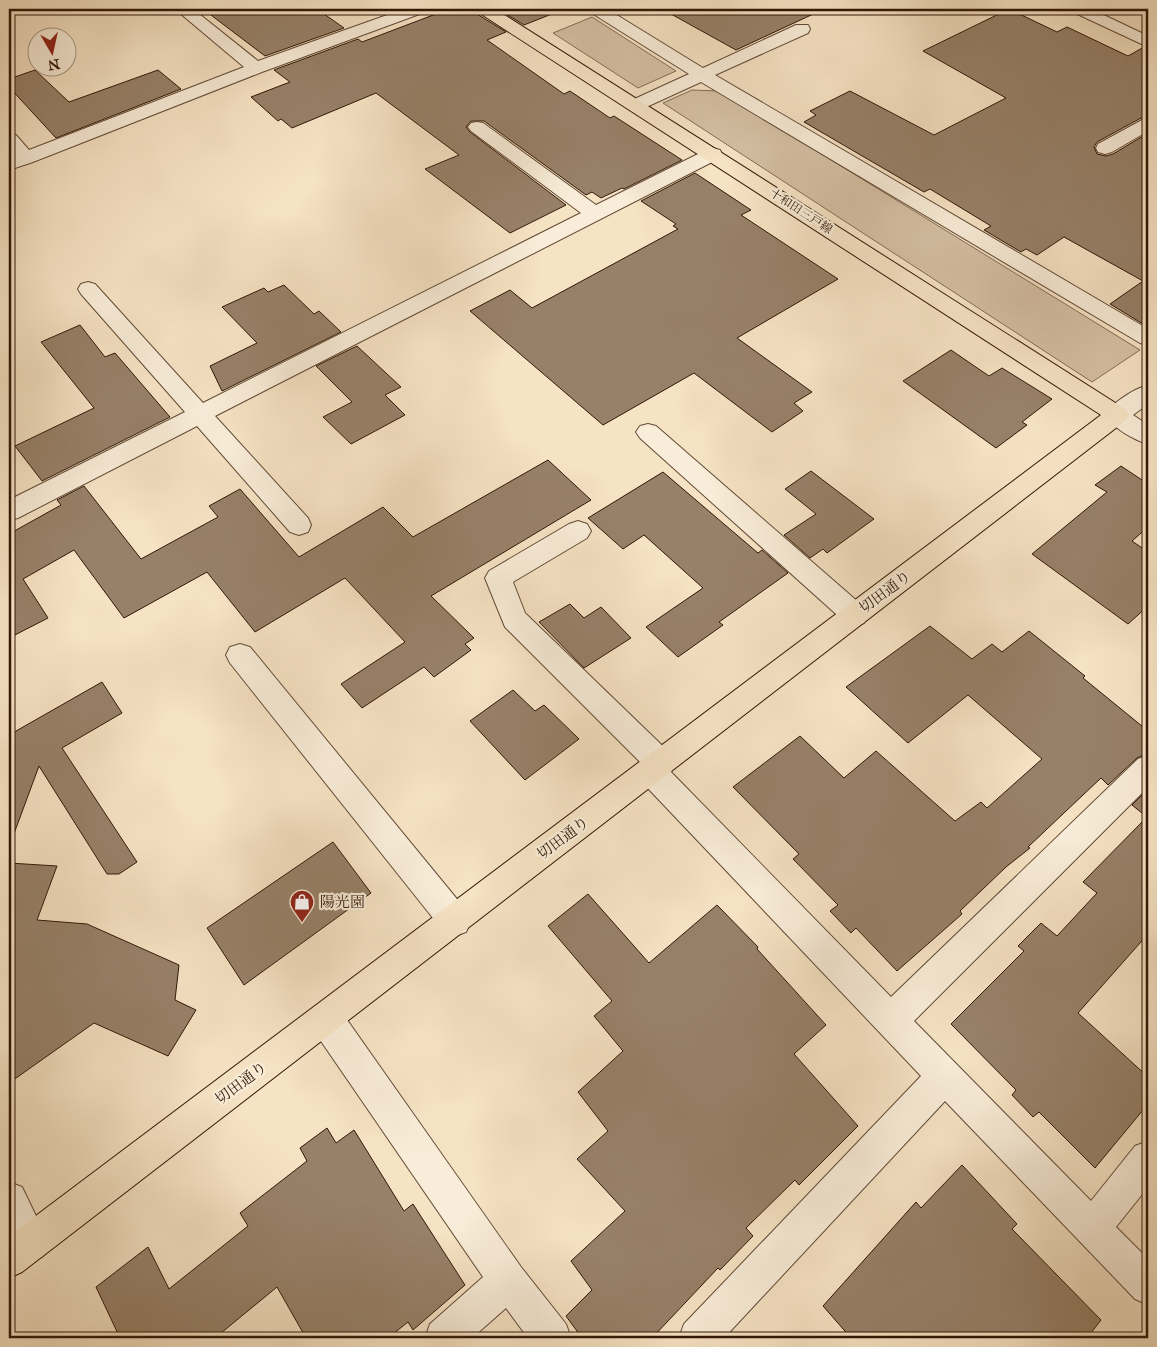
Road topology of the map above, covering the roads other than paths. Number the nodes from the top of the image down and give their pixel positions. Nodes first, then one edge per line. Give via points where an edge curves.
1 (183, 9) edge
2 (419, 9) edge
3 (484, 9) edge
4 (596, 9) edge
5 (1079, 9) edge
6 (802, 29) dead end
7 (1148, 42) edge
8 (256, 68) junction
9 (701, 74) junction
10 (636, 105) junction
11 (1148, 124) edge
12 (477, 126) dead end
13 (9, 139) edge
14 (1105, 148) dead end
15 (713, 154) junction
16 (26, 158) junction
17 (9, 164) edge
18 (594, 213) junction
19 (88, 289) dead end
20 (1148, 338) edge
21 (1148, 392) edge
22 (200, 415) junction
23 (1117, 415) junction
24 (648, 432) dead end
25 (1148, 436) edge
26 (9, 511) edge
27 (299, 524) dead end
28 (578, 531) dead end
29 (855, 615) junction
30 (240, 655) dead end
31 (656, 767) junction
32 (1148, 768) edge
33 (455, 921) junction
34 (326, 1019) junction
35 (891, 1020) junction
36 (945, 1076) junction
37 (1148, 1159) edge
38 (9, 1200) edge
39 (1092, 1228) junction
40 (19, 1251) edge
41 (508, 1280) junction
42 (1148, 1286) edge
43 (444, 1338) edge
44 (552, 1338) edge
45 (698, 1338) edge

1 - 8 street
2 - 8 street
3 - 10 main road, 十和田三戸線
4 - 9 street
5 - 7 street
6 - 9 street
8 - 16 street
9 - 10 street
9 - 20 street
10 - 15 main road, 十和田三戸線
11 - 14 street
12 - 18 street
13 - 16 street
15 - 18 street
15 - 23 main road, 十和田三戸線
16 - 17 street
18 - 22 street
19 - 22 street
21 - 23 street
22 - 26 street
22 - 27 street
23 - 25 street
23 - 29 main road, 切田通り
24 - 29 street
28 - 31 street via 498,578 514,619
29 - 31 main road, 切田通り
30 - 33 street
31 - 33 main road, 切田通り
31 - 35 street
32 - 35 street
33 - 34 main road, 切田通り
34 - 40 main road, 切田通り
34 - 41 street
35 - 36 street
36 - 39 street
36 - 45 street
37 - 39 street
38 - 40 street
39 - 42 street
41 - 43 street
41 - 44 street

